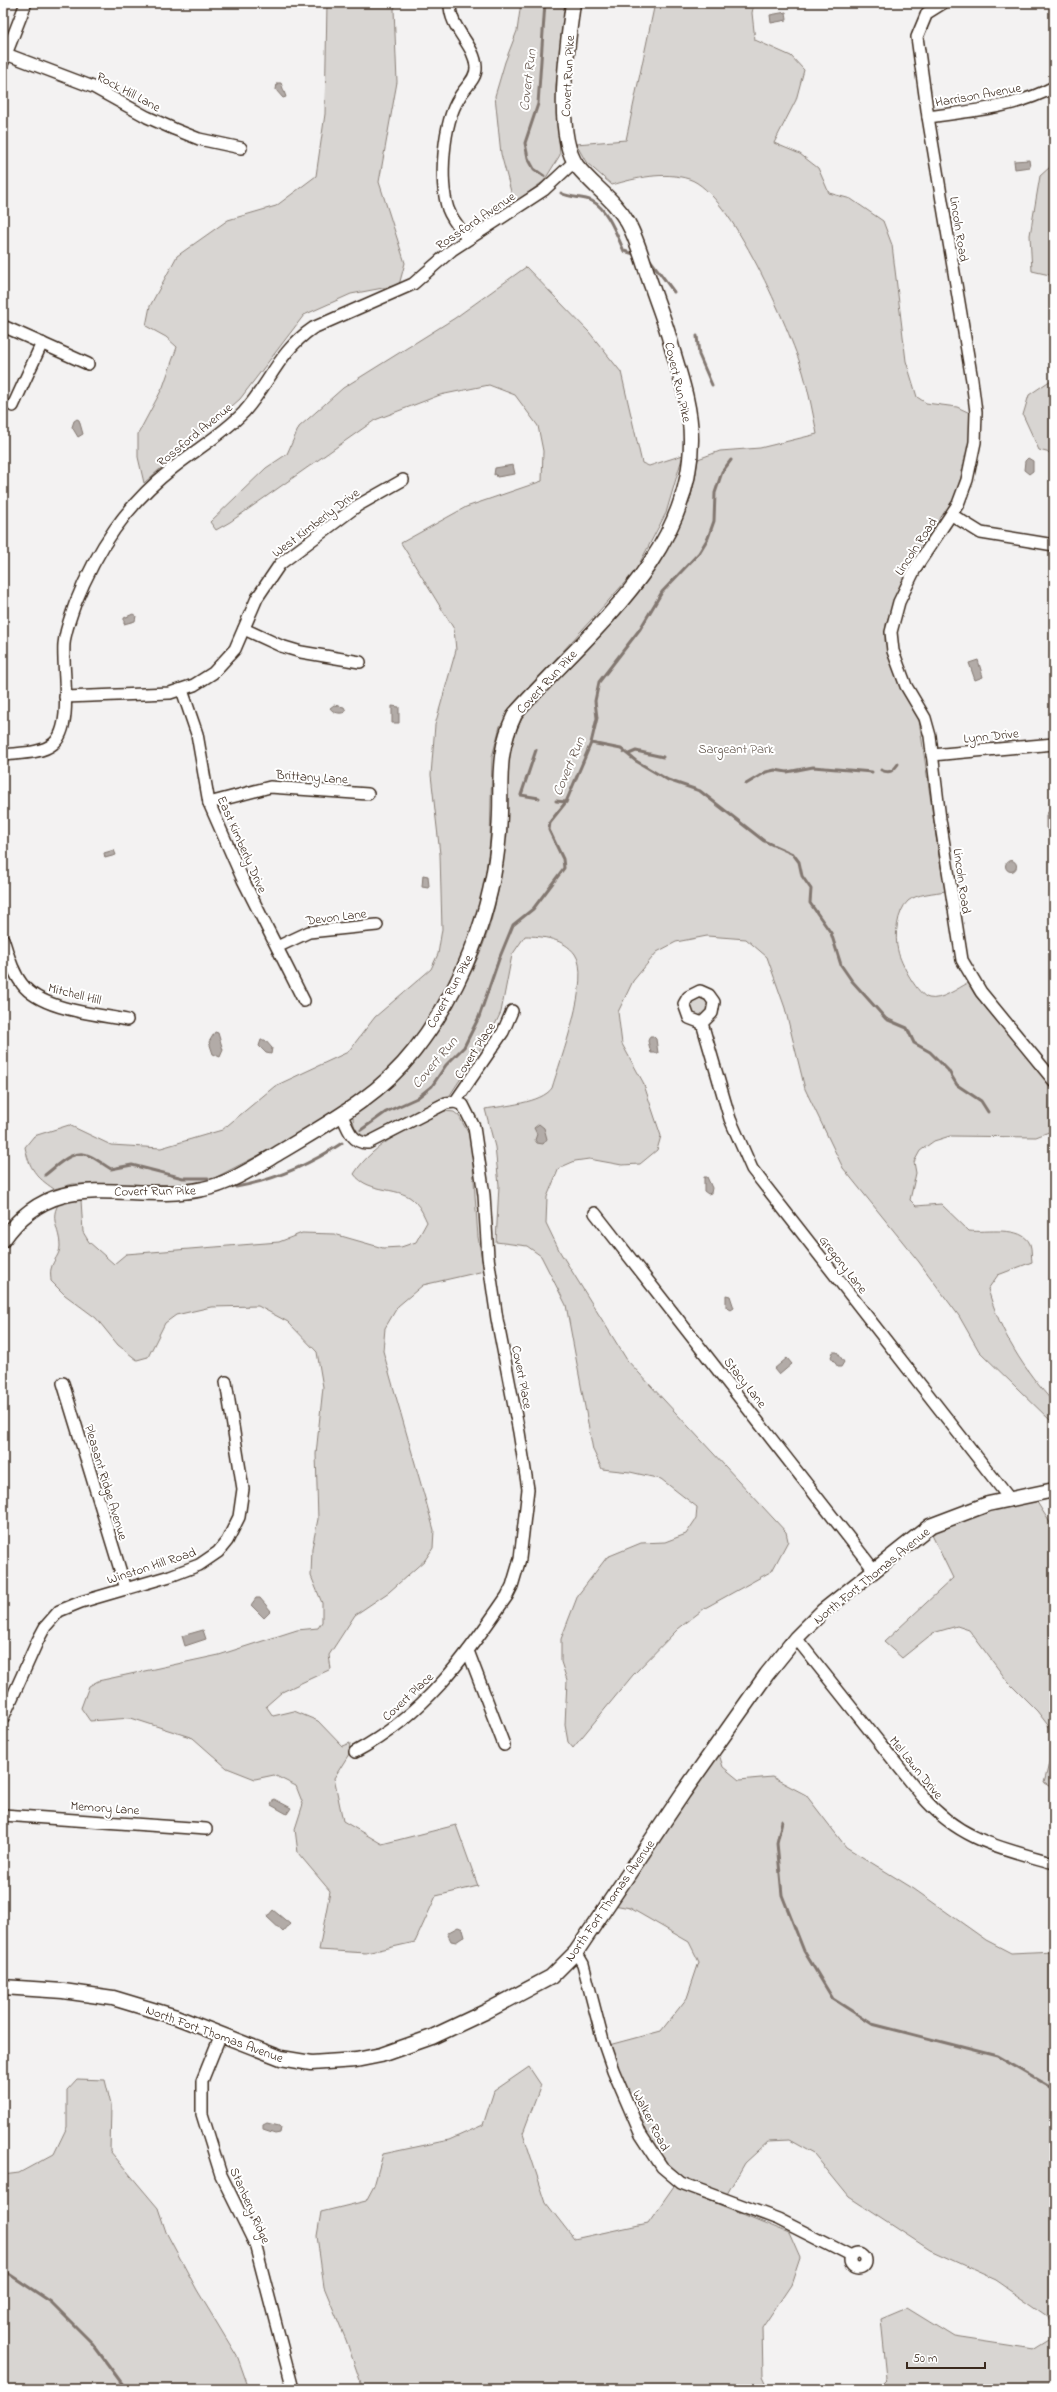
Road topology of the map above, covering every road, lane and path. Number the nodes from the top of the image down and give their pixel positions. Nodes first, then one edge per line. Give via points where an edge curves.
1 (26, 3) edge
2 (450, 3) edge
3 (573, 3) edge
4 (938, 4) edge
5 (4, 58) edge
6 (1054, 87) edge
7 (928, 117) junction
8 (241, 148) dead end
9 (575, 161) junction
10 (468, 239) junction
11 (3, 326) edge
12 (42, 343) junction
13 (88, 364) dead end
14 (13, 406) dead end
15 (403, 480) dead end
16 (952, 515) junction
17 (1054, 545) edge
18 (244, 629) junction
19 (360, 662) dead end
20 (182, 690) junction
21 (65, 697) junction
22 (1054, 744) edge
23 (3, 755) edge
24 (932, 755) junction
25 (368, 794) dead end
26 (209, 803) junction
27 (377, 925) dead end
28 (3, 938) edge
29 (277, 946) junction
30 (304, 1001) dead end
31 (512, 1011) dead end
32 (127, 1020) dead end
33 (702, 1023) dead end
34 (1054, 1081) edge
35 (455, 1102) junction
36 (342, 1115) junction
37 (595, 1213) dead end
38 (3, 1240) edge
39 (226, 1382) dead end
40 (63, 1383) dead end
41 (1054, 1490) edge
42 (1009, 1498) junction
43 (874, 1570) junction
44 (126, 1588) junction
45 (796, 1638) junction
46 (468, 1651) junction
47 (3, 1718) edge
48 (504, 1745) dead end
49 (355, 1752) dead end
50 (3, 1814) edge
51 (206, 1829) dead end
52 (1054, 1863) edge
53 (576, 1952) junction
54 (3, 1988) edge
55 (220, 2034) junction
56 (851, 2256) dead end
57 (293, 2389) edge

1 - 5 street
2 - 10 street via 453,22 474,58 476,68 475,75 454,109 443,164 448,209
3 - 9 street, Covert Run Pike via 564,106 567,143
4 - 7 street, Lincoln Road via 927,13 917,36
5 - 8 street, Rock Hill Lane via 93,87 147,117 199,139
6 - 7 street, Harrison Avenue via 1023,101
7 - 16 street, Lincoln Road via 976,412 975,442 967,480
9 - 10 street, Rossford Avenue via 544,190
9 - 36 street, Covert Run Pike via 629,224 664,319 689,417 691,450 686,479 664,540 648,567 626,596 515,714 506,731 501,752 497,861 483,921 464,968 431,1026 397,1072 375,1092
10 - 21 street, Rossford Avenue via 413,284 313,328 303,335 276,364 240,416 218,436 172,468 117,522 88,572 69,625 63,659
11 - 12 street
12 - 13 street
12 - 14 street
15 - 18 street, West Kimberly Drive via 357,506 280,564 264,586
16 - 17 street via 981,533
16 - 24 street, Lincoln Road via 916,567 899,602 891,632 897,662 906,686 925,718
18 - 19 street via 301,652
18 - 20 street, West Kimberly Drive via 235,649 225,662 213,673
20 - 21 street, West Kimberly Drive
20 - 26 street, East Kimberly Drive via 197,734
21 - 23 street, Rossford Avenue via 62,729 52,745 40,750
22 - 24 street, Lynn Drive via 1031,744
24 - 34 street, Lincoln Road via 962,960 981,992
25 - 26 street, Brittany Lane via 270,786
26 - 29 street, East Kimberly Drive via 243,880
27 - 29 street, Devon Lane via 309,932
28 - 32 street, Mitchell Hill via 16,976 34,996 72,1009
29 - 30 street, East Kimberly Drive
31 - 35 street, Covert Place via 503,1032
33 - 42 street, Gregory Lane via 730,1119 752,1169
35 - 36 street via 446,1102 368,1143 362,1143 354,1138 348,1131
35 - 46 street, Covert Place via 466,1109 474,1127 497,1318 528,1489 522,1548 512,1586
36 - 38 street, Covert Run Pike via 261,1163 211,1187 178,1192 77,1192 60,1195 31,1210
37 - 43 street, Stacy Lane
39 - 44 street, Winston Hill Road via 243,1485 242,1508 235,1526 218,1552 199,1565
40 - 44 street, Pleasant Ridge Avenue
41 - 42 street, North Fort Thomas Avenue
42 - 43 street, North Fort Thomas Avenue via 949,1517 930,1526
43 - 45 street, North Fort Thomas Avenue via 823,1611
44 - 47 street, Winston Hill Road via 67,1607 51,1619 38,1640
45 - 52 street, Mel Lawn Drive via 943,1819 957,1829 994,1845
45 - 53 street, North Fort Thomas Avenue via 767,1674 683,1793
46 - 48 street
46 - 49 street, Covert Place via 430,1697 382,1738
50 - 51 street, Memory Lane
53 - 55 street, North Fort Thomas Avenue via 551,1977 534,1987 432,2037 382,2055 340,2062 300,2062 269,2054
53 - 56 street, Walker Road via 583,1964 613,2070 641,2135 662,2167 681,2183 772,2216
54 - 55 street, North Fort Thomas Avenue via 63,1991 113,1998 158,2010
55 - 57 street, Stanbery Ridge via 202,2081 202,2114 220,2175 255,2244

